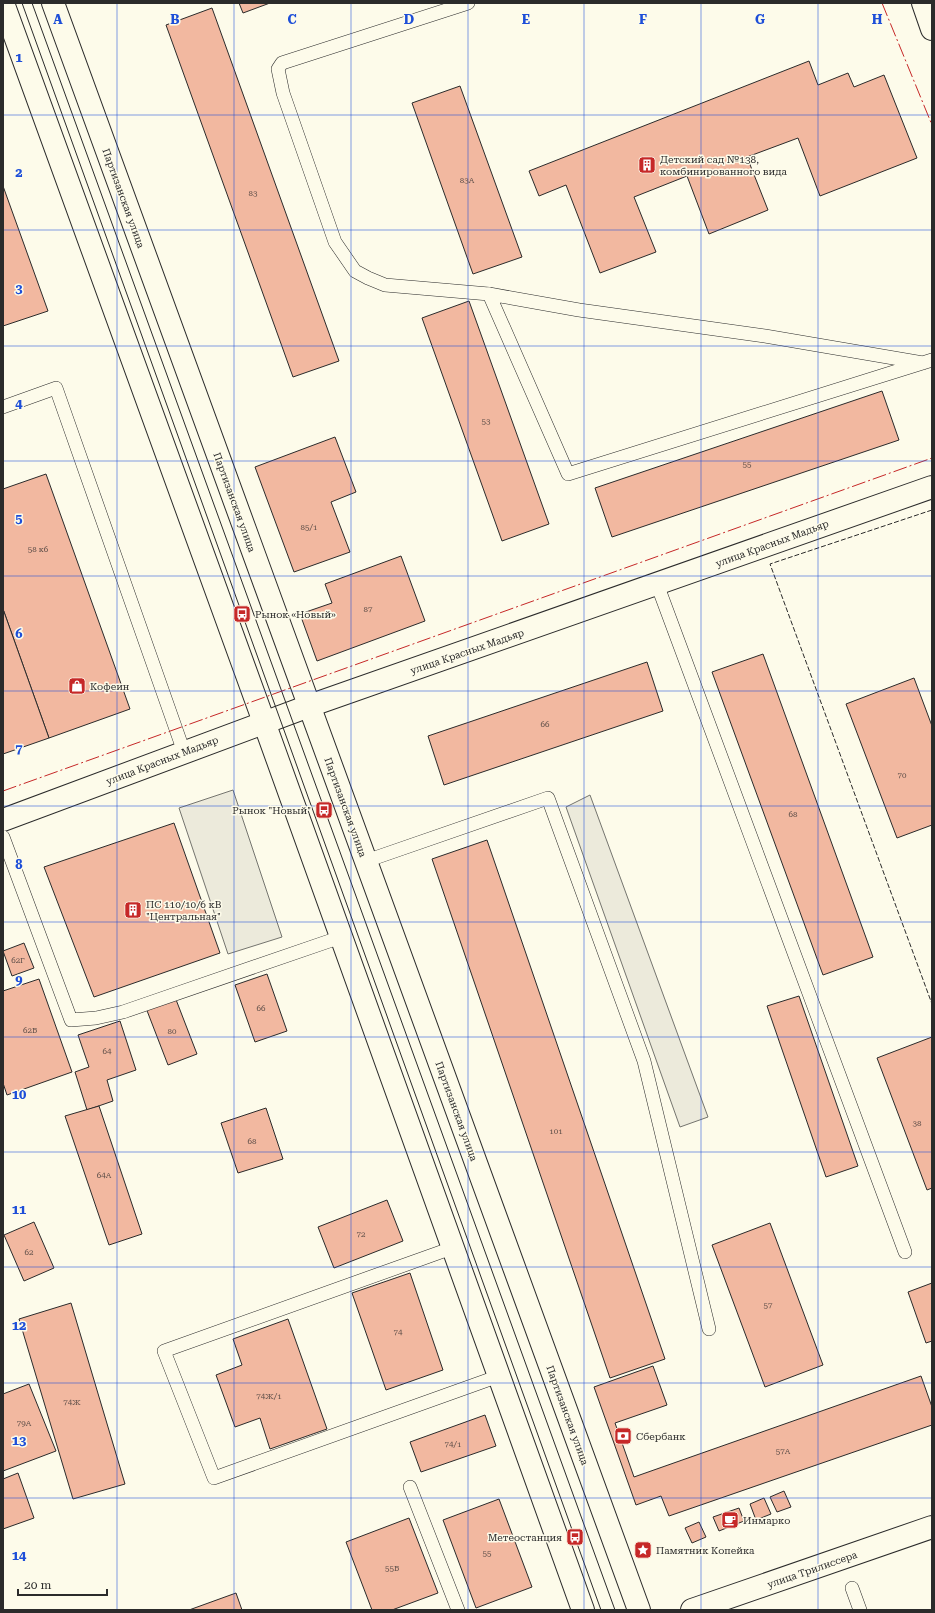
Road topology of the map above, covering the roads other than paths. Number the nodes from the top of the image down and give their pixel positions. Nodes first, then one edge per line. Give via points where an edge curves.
1 (3, 3) edge
2 (53, 3) edge
3 (468, 3) edge
4 (923, 3) edge
5 (932, 29) edge
6 (489, 294) junction
7 (928, 362) edge
8 (3, 407) edge
9 (932, 487) edge
10 (657, 584) junction
11 (309, 706) junction
12 (264, 722) junction
13 (184, 752) junction
14 (3, 820) edge
15 (3, 837) edge
16 (366, 861) junction
17 (341, 937) junction
18 (452, 1248) junction
19 (905, 1252) dead end
20 (709, 1329) dead end
21 (499, 1376) junction
22 (410, 1487) dead end
23 (931, 1529) edge
24 (852, 1588) dead end
25 (458, 1610) edge
26 (583, 1610) edge
27 (639, 1610) edge
28 (692, 1610) edge
29 (860, 1610) edge

1 - 12 street
2 - 11 street, Партизанская улица
3 - 6 lane via 282,63 278,69 282,93 335,242 355,271 385,285
4 - 5 street
6 - 7 lane via 579,310
6 - 7 lane via 568,474
8 - 13 lane via 56,388
9 - 10 street, улица Красных Мадьяр
10 - 11 street, улица Красных Мадьяр
10 - 19 lane
11 - 12 street, улица Красных Мадьяр
11 - 16 street, Партизанская улица
12 - 13 street, улица Красных Мадьяр
12 - 17 street
13 - 14 street, улица Красных Мадьяр
15 - 17 lane via 71,1020 123,1012
16 - 20 lane via 548,798 644,1062
16 - 27 street, Партизанская улица
17 - 18 street
18 - 21 street
18 - 21 lane via 164,1351 214,1478
21 - 26 street
22 - 25 lane
23 - 28 street, улица Трилиссера
24 - 29 lane

